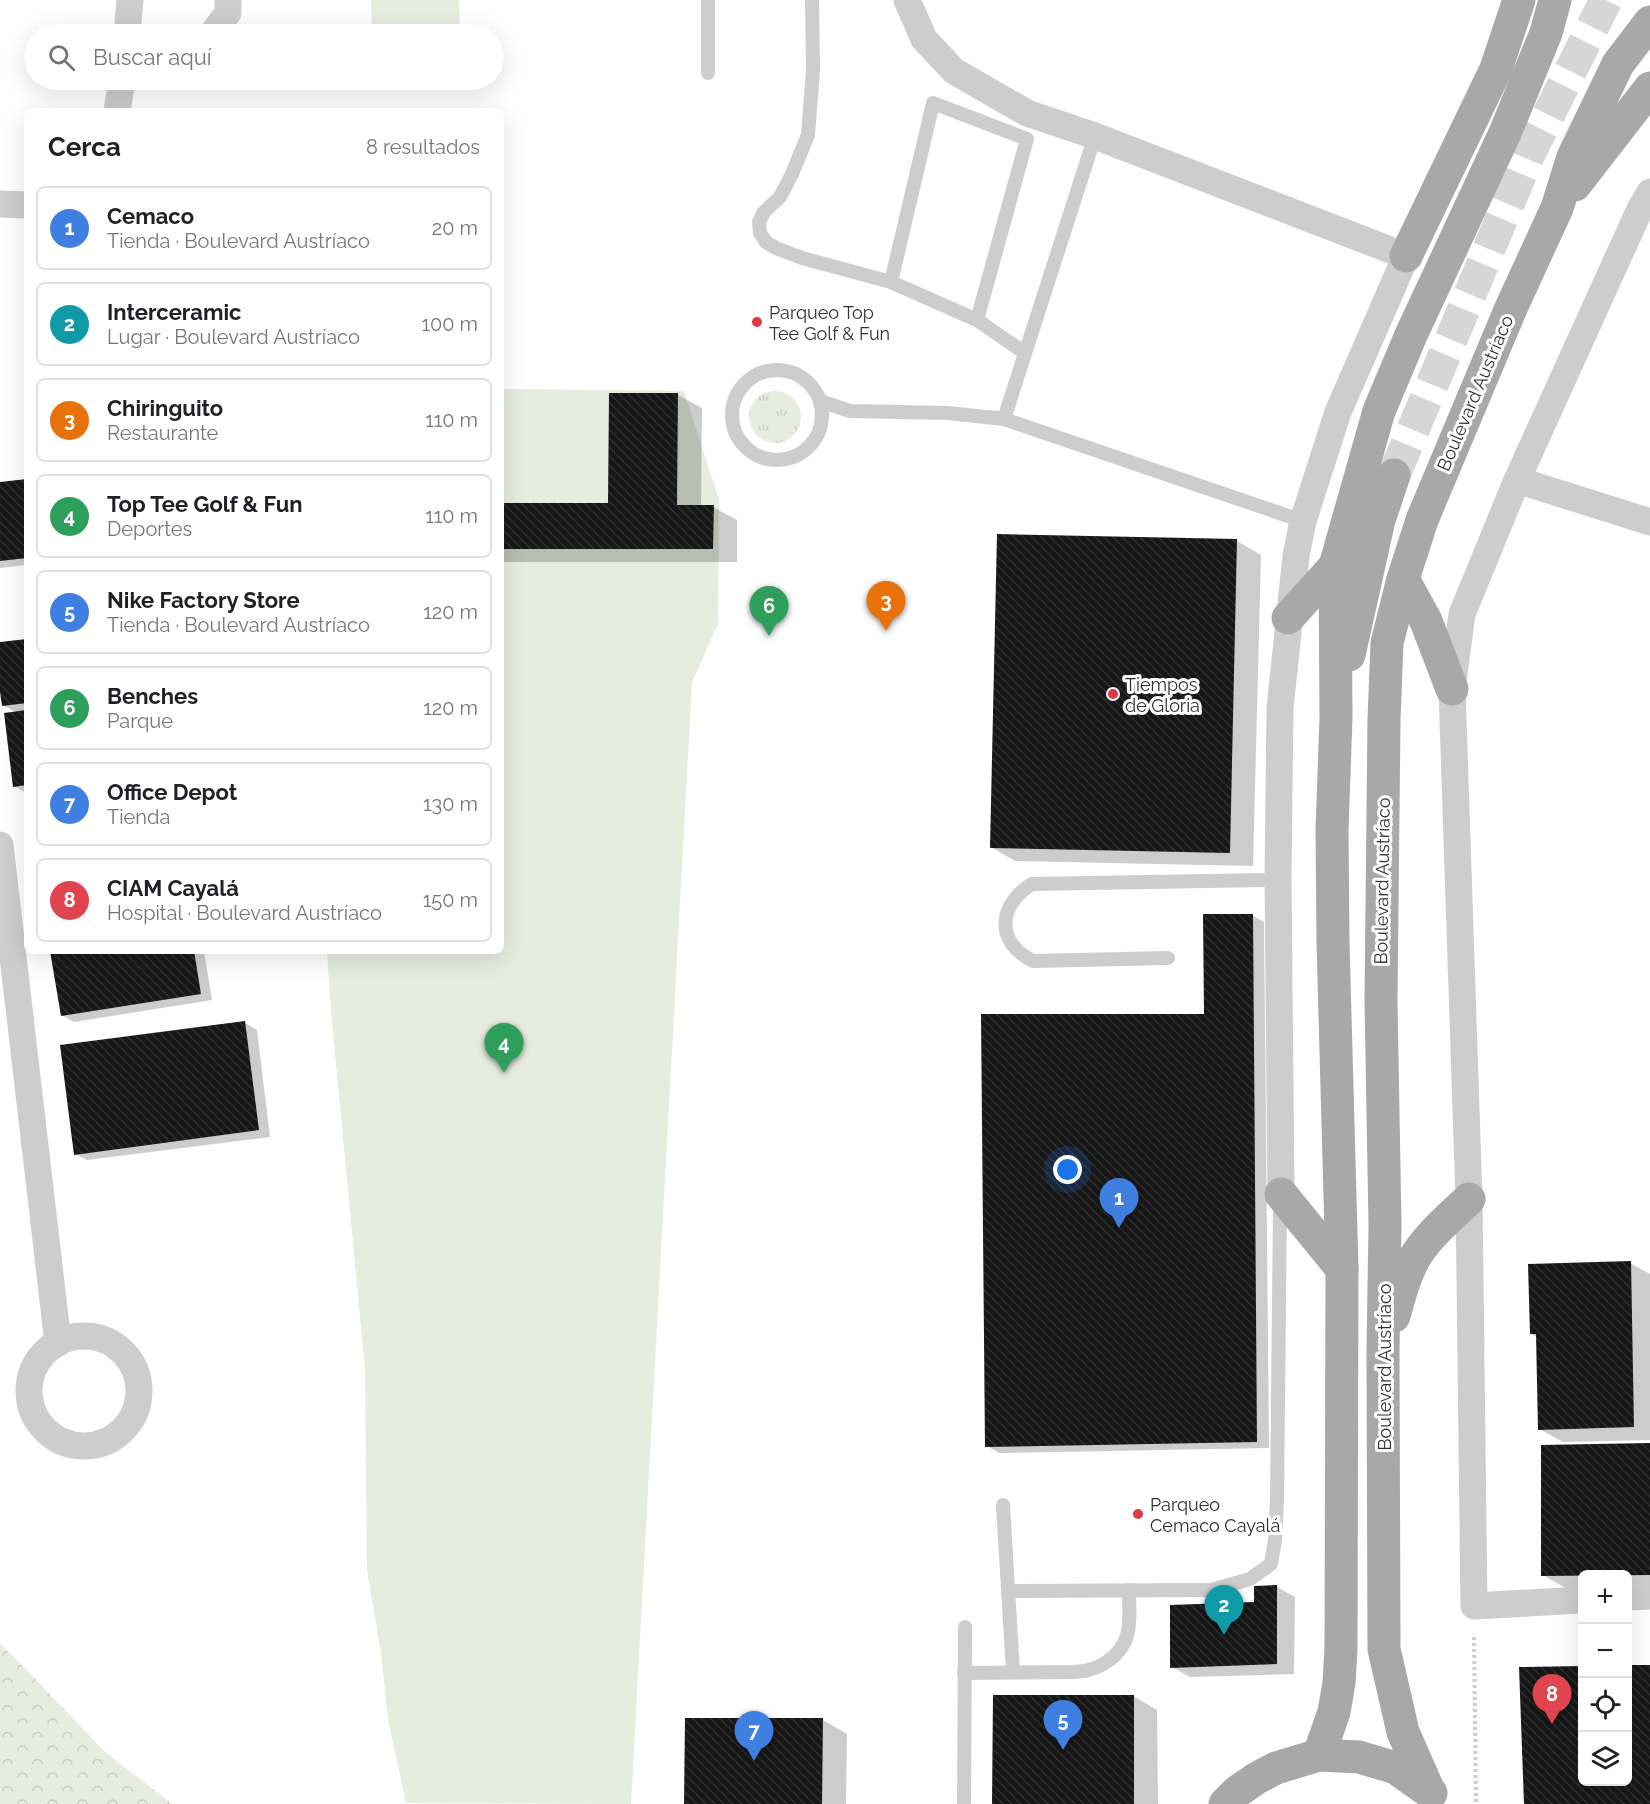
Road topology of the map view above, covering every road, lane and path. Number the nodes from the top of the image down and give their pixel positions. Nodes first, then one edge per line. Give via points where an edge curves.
1 (130, 0) edge
2 (228, 0) edge
3 (708, 0) edge
4 (812, 0) edge
5 (907, 0) edge
6 (1519, 0) edge
7 (1555, 1) edge
8 (1650, 22) edge
9 (128, 24) edge
10 (220, 24) edge
11 (708, 73) dead end
12 (1650, 88) edge
13 (120, 90) edge
14 (117, 108) edge
15 (1095, 136) junction
16 (1650, 192) edge
17 (0, 204) edge
18 (24, 205) edge
19 (1557, 208) junction
20 (1406, 256) junction
21 (891, 282) junction
22 (977, 320) junction
23 (1025, 353) junction
24 (820, 401) junction
25 (1004, 419) junction
26 (1394, 475) tunnel mouth
27 (1517, 480) junction
28 (1303, 520) junction
29 (1650, 522) edge
30 (1335, 566) junction
31 (1403, 579) junction
32 (1288, 618) junction
33 (1452, 689) junction
34 (1336, 718) junction
35 (0, 845) edge
36 (1278, 877) junction
37 (1168, 958) dead end
38 (1281, 1194) junction
39 (1469, 1199) junction
40 (1342, 1269) junction
41 (58, 1343) junction
42 (1383, 1352) junction
43 (1003, 1505) dead end
44 (1129, 1590) junction
45 (1008, 1591) junction
46 (1650, 1596) edge
47 (1632, 1597) edge
48 (1578, 1600) edge
49 (1474, 1605) junction
50 (965, 1627) dead end
51 (1013, 1672) junction
52 (964, 1673) junction
53 (1319, 1755) junction
54 (1435, 1797) edge
55 (963, 1804) edge
56 (1225, 1804) edge
57 (1476, 1804) edge

1 - 9 street
2 - 10 street via 228,13
3 - 11 lane
4 - 21 lane via 813,70 808,135 780,197 759,222 760,233 776,248 802,258
5 - 15 street via 924,39 954,71 1027,113
6 - 20 main road via 1496,69
7 - 30 main road via 1546,33 1504,133 1379,411
8 - 19 main road, Boulevard Austríaco via 1618,64 1574,157
12 - 19 main road
13 - 14 street
15 - 20 street
15 - 23 lane
16 - 27 street
17 - 18 street
19 - 31 main road, Boulevard Austríaco via 1422,520
20 - 28 street via 1338,412
21 - 22 lane
21 - 22 lane via 933,103 1027,139
22 - 23 lane
23 - 25 lane
24 - 24 lane via 809,383 798,375 785,370 758,374 747,381 732,404 734,431 741,443 764,459 792,458 814,441 820,429
24 - 25 lane via 850,411 948,413
25 - 28 lane
26 - 34 main road via 1376,531
27 - 29 street
27 - 33 street via 1462,614
28 - 32 street
30 - 32 main road
30 - 34 main road
31 - 33 main road via 1426,621
31 - 42 main road, Boulevard Austríaco via 1387,643 1384,719
32 - 36 street via 1280,708
33 - 39 street
34 - 40 main road via 1333,942
35 - 41 street
36 - 37 lane via 1032,884 1013,899 1007,911 1007,935 1022,955 1033,961
36 - 38 street
38 - 40 main road
38 - 44 lane via 1277,1499 1271,1564 1250,1579 1211,1590
39 - 42 main road via 1417,1255 1404,1281
39 - 49 street
40 - 53 main road via 1341,1649 1334,1712
41 - 41 street via 36,1362 30,1377 28,1394 41,1425 53,1437 85,1446 117,1435 134,1414 138,1402 139,1388 132,1363 124,1352 102,1338 75,1336
42 - 54 main road, Boulevard Austríaco via 1384,1649 1403,1732
43 - 45 lane
44 - 45 lane
44 - 51 lane via 1125,1639 1118,1652 1101,1667 1086,1672
45 - 51 lane
46 - 47 street
48 - 49 street
49 - 57 path
50 - 52 lane
51 - 52 lane
52 - 55 lane
53 - 54 main road via 1359,1757 1396,1768
53 - 56 main road via 1276,1768 1238,1791

